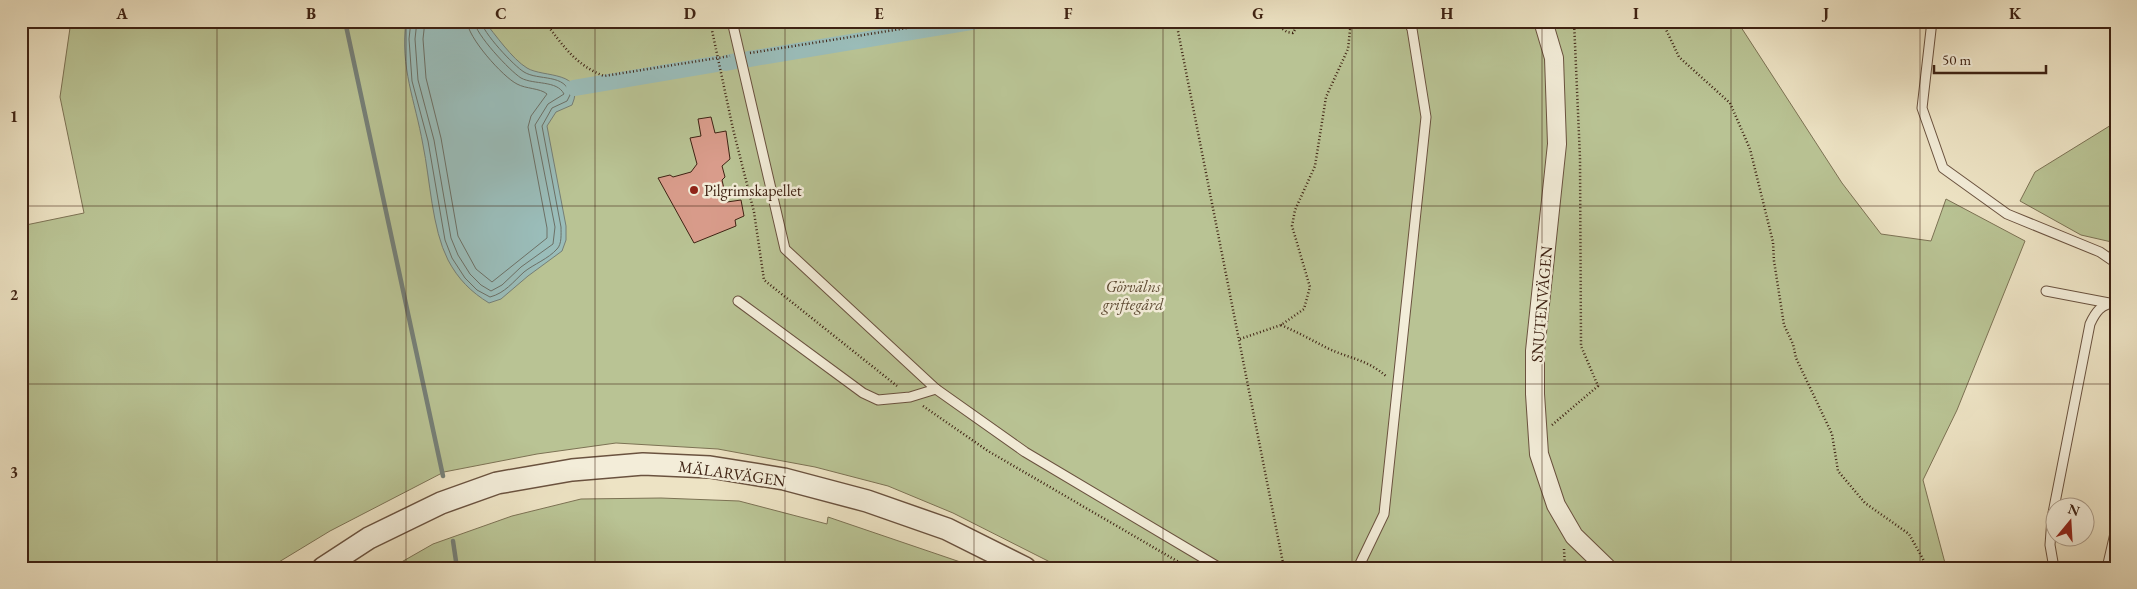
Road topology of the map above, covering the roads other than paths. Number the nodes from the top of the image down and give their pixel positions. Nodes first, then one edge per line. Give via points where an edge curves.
1 (732, 21) edge
2 (1408, 21) edge
3 (1543, 21) edge
4 (1932, 21) edge
5 (2116, 263) edge
6 (2046, 291) dead end
7 (738, 301) dead end
8 (2112, 303) edge
9 (936, 389) junction
10 (2116, 529) edge
11 (324, 568) edge
12 (1025, 568) edge
13 (1220, 568) edge
14 (1358, 568) edge
15 (1607, 568) edge
16 (2054, 568) edge
17 (2107, 568) edge

1 - 9 lane via 785,249
2 - 14 lane via 1426,117 1384,514
3 - 15 street, SNUTENVÄGEN via 1554,58 1557,144 1535,351 1539,454 1556,505 1574,536
4 - 5 lane via 1922,108 1943,168 2007,214 2100,252
6 - 8 lane
7 - 9 lane via 863,393 878,400 910,397
8 - 16 lane via 2096,311 2090,324 2052,518 2050,545
9 - 13 lane via 1025,452
10 - 17 lane
11 - 12 street, MÄLARVÄGEN via 369,538 441,503 497,484 572,470 643,464 710,467 765,476 867,501 948,529

